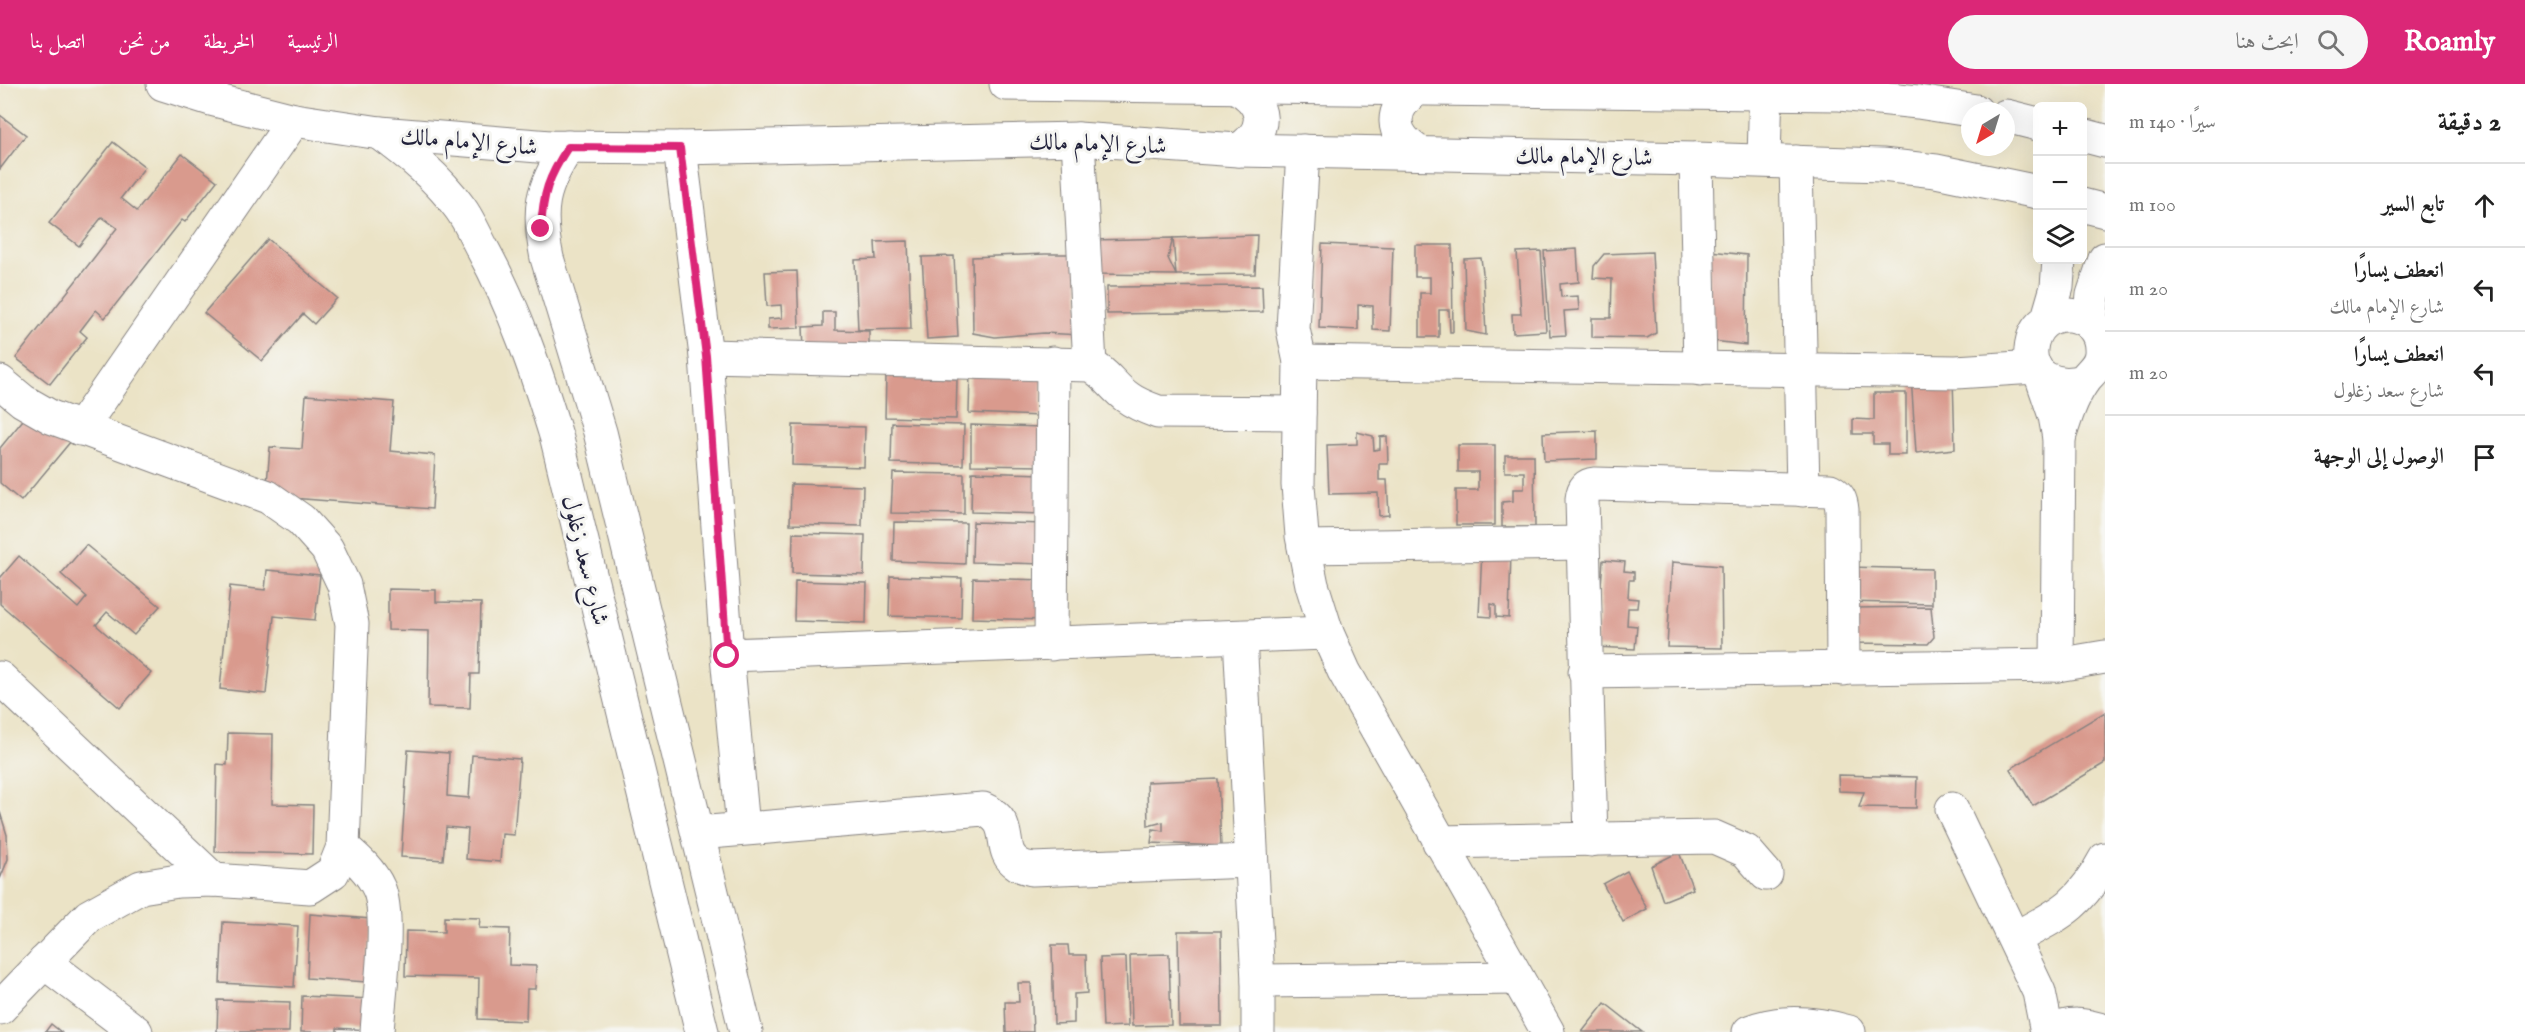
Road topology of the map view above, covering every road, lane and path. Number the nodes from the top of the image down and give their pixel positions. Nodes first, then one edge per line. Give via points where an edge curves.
1 (163, 84) edge
2 (1006, 84) edge
3 (1097, 84) edge
4 (1236, 87) junction
5 (1766, 88) edge
6 (1416, 89) junction
7 (1961, 109) edge
8 (2015, 118) edge
9 (294, 120) junction
10 (2033, 123) edge
11 (381, 134) junction
12 (2087, 136) edge
13 (1078, 139) junction
14 (2105, 141) edge
15 (568, 147) junction
16 (680, 148) junction
17 (1238, 150) junction
18 (1303, 151) junction
19 (1418, 152) junction
20 (1696, 159) junction
21 (1764, 160) junction
22 (1796, 162) junction
23 (2033, 191) edge
24 (2087, 206) edge
25 (2105, 211) edge
26 (2105, 260) edge
27 (2059, 264) edge
28 (2049, 318) junction
29 (2090, 324) junction
30 (706, 356) junction
31 (1300, 362) junction
32 (1053, 363) junction
33 (1090, 365) junction
34 (1700, 369) junction
35 (1800, 370) junction
36 (2038, 371) junction
37 (2083, 381) junction
38 (0, 382) edge
39 (1299, 413) junction
40 (80, 429) junction
41 (2059, 438) junction
42 (1803, 490) junction
43 (1582, 543) junction
44 (1304, 547) junction
45 (1327, 633) junction
46 (1240, 637) junction
47 (1051, 644) junction
48 (727, 656) junction
49 (2105, 657) edge
50 (2057, 665) junction
51 (1843, 669) junction
52 (1585, 672) junction
53 (0, 678) edge
54 (1952, 809) dead end
55 (743, 828) junction
56 (698, 833) junction
57 (1591, 840) junction
58 (1439, 842) junction
59 (343, 847) junction
60 (2105, 859) edge
61 (1251, 861) junction
62 (1766, 874) dead end
63 (214, 880) junction
64 (2015, 938) junction
65 (44, 962) junction
66 (1517, 978) junction
67 (1258, 981) junction
68 (0, 1008) edge
69 (2105, 1031) edge
70 (136, 1032) edge
71 (377, 1032) edge
72 (702, 1032) edge
73 (746, 1032) edge
74 (1258, 1032) edge
75 (1548, 1032) edge
76 (1749, 1032) edge
77 (1849, 1032) edge
78 (2048, 1032) edge

1 - 9 street, شارع الإمام مالك
2 - 3 street
3 - 4 street
4 - 6 street
4 - 17 street via 1251,94 1259,109 1260,126 1252,141
5 - 6 street
5 - 7 street
5 - 21 street
6 - 19 street via 1403,99 1396,113 1396,129 1404,144
8 - 10 street
9 - 11 street, شارع الإمام مالك
9 - 40 street
11 - 15 street, شارع الإمام مالك
11 - 72 street, شارع سعد زغلول via 438,181 461,210 491,264 539,379
12 - 14 street
13 - 16 street, شارع الإمام مالك
13 - 17 street, شارع الإمام مالك
13 - 33 street
15 - 16 street, شارع الإمام مالك
15 - 56 street, شارع سعد زغلول via 552,172 543,200 541,229 600,432
16 - 30 street
17 - 18 street, شارع الإمام مالك
18 - 19 street, شارع الإمام مالك
18 - 31 street via 1293,329
19 - 20 street, شارع الإمام مالك
20 - 21 street, شارع الإمام مالك
20 - 34 street
21 - 22 street, شارع الإمام مالك
22 - 23 street, شارع الإمام مالك via 1936,171
22 - 35 street
24 - 25 street
26 - 29 street via 2093,295
27 - 28 street
28 - 29 street via 2063,314 2078,316
28 - 36 street via 2031,340 2030,354
29 - 37 street via 2099,338 2101,354 2095,370
30 - 32 street
30 - 48 street
31 - 34 street
31 - 39 street
32 - 33 street
32 - 47 street
33 - 39 street via 1102,371 1126,397 1158,412
34 - 35 street
35 - 36 street
35 - 42 street
36 - 37 street via 2053,383
36 - 41 street
37 - 41 street
38 - 40 street via 51,417
39 - 44 street via 1298,485
40 - 59 street via 268,497 301,520 327,549 344,585 352,624
41 - 50 street
42 - 43 street via 1590,485 1582,491
42 - 51 street via 1830,490 1841,504
43 - 44 street
43 - 52 street
44 - 45 street
45 - 46 street
45 - 58 street via 1344,672
46 - 47 street
46 - 61 street
47 - 48 street
48 - 55 street
49 - 50 street
50 - 51 street
51 - 52 street
52 - 57 street
53 - 63 street
54 - 64 street
55 - 56 street
55 - 61 street via 983,809 994,813 1002,823 1007,851 1017,864 1032,869
56 - 73 street, شارع سعد زغلول
57 - 58 street
57 - 62 street via 1714,837 1746,851
58 - 66 street
59 - 63 street via 333,872 310,887
59 - 71 street via 364,865 379,890 384,917
60 - 64 street via 2087,891 2071,906
61 - 67 street
63 - 65 street via 178,880 141,887 89,916
64 - 78 street via 2039,992
65 - 68 street
65 - 70 street
66 - 67 street
66 - 75 street
67 - 74 street
69 - 78 street via 2079,1024
76 - 77 street via 1764,1026 1820,1024

